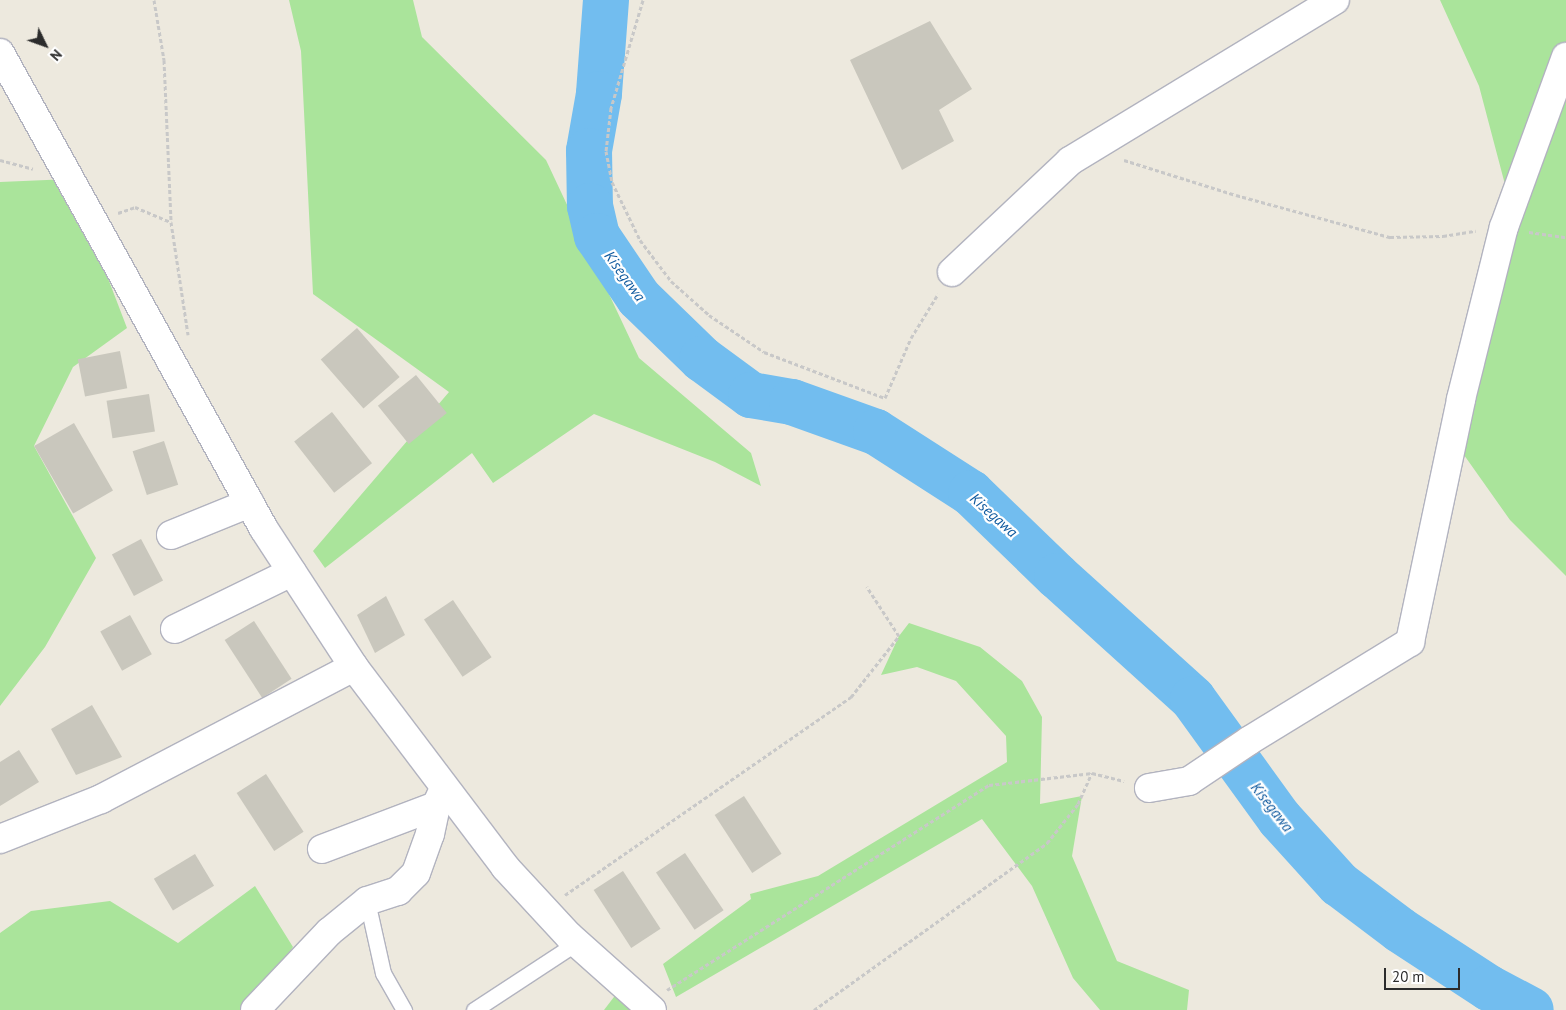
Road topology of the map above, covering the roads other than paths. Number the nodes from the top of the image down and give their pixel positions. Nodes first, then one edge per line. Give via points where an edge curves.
1 (1335, 0) edge
2 (0, 52) edge
3 (1566, 57) edge
4 (952, 272) road end
5 (250, 503) junction
6 (171, 535) dead end
7 (292, 572) junction
8 (174, 629) dead end
9 (354, 667) junction
10 (1149, 788) road end
11 (440, 798) junction
12 (0, 839) edge
13 (322, 849) dead end
14 (367, 901) junction
15 (576, 943) junction
16 (648, 1007) edge
17 (255, 1010) edge
18 (404, 1010) edge
19 (474, 1010) edge

1 - 4 street via 1070,161
2 - 5 street
3 - 10 street via 1504,227 1461,399 1410,642 1189,781
5 - 6 street
5 - 7 street
7 - 8 street
7 - 9 street
9 - 11 street
9 - 12 street via 100,799
11 - 13 street
11 - 14 street via 416,873 398,891
11 - 15 street
14 - 17 street via 328,932
14 - 18 lane via 383,973
15 - 16 street
15 - 19 lane

